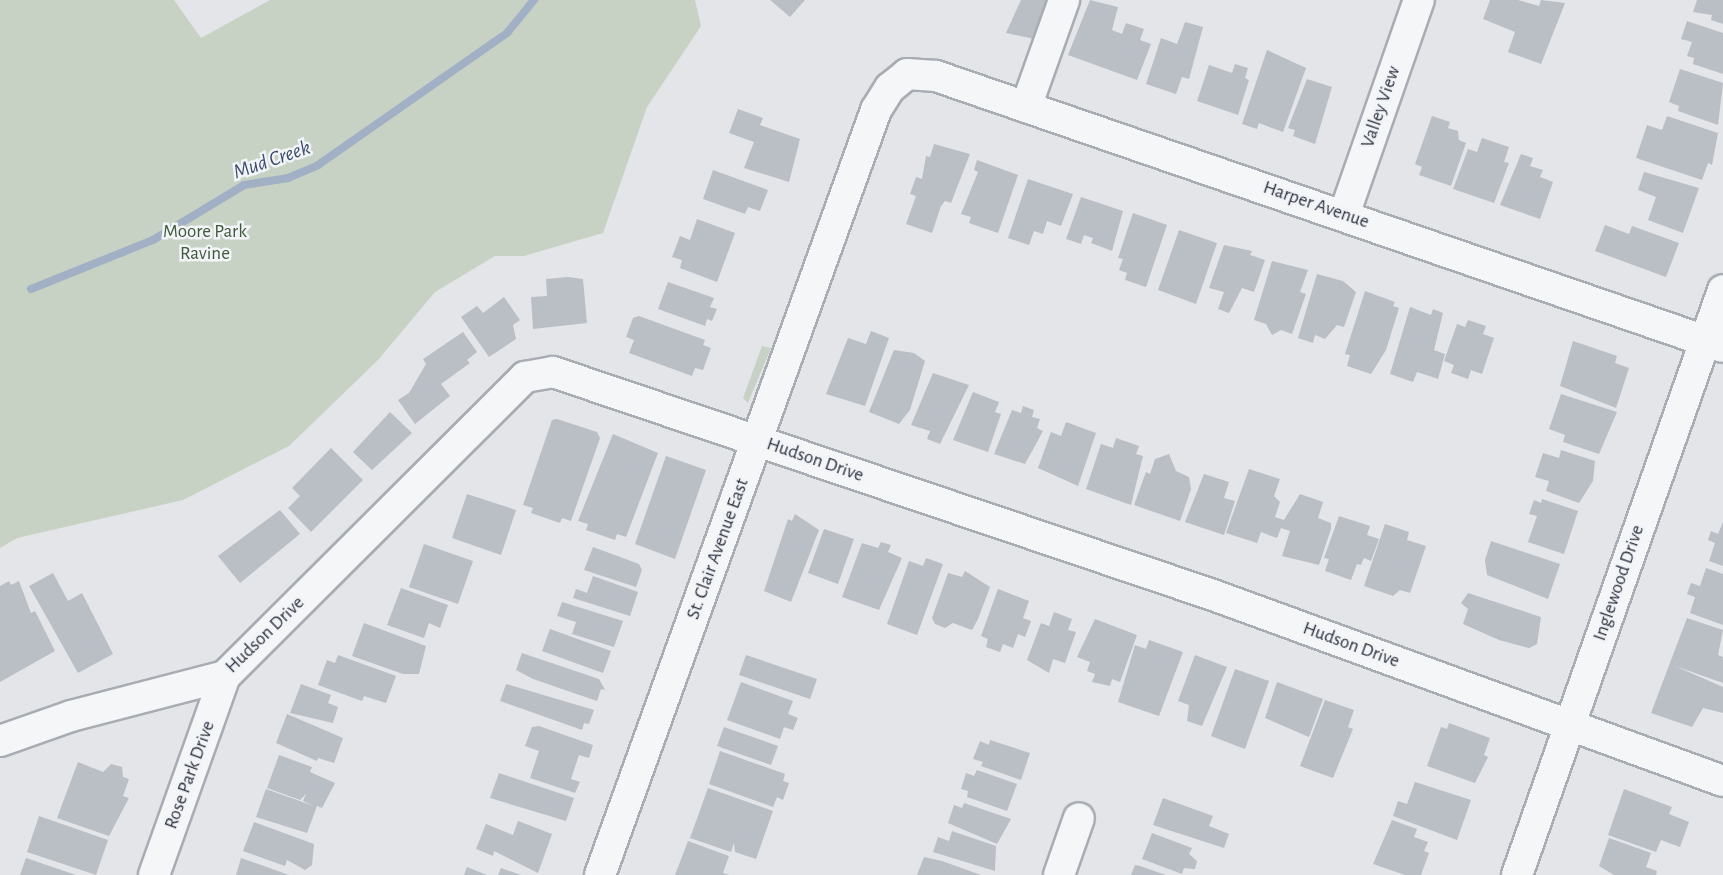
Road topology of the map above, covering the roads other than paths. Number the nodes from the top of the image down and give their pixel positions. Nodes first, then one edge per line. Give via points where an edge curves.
1 (1064, 0) edge
2 (1419, 0) edge
3 (908, 74) joint
4 (1026, 107) junction
5 (1344, 215) junction
6 (1723, 290) edge
7 (1714, 344) edge
8 (757, 440) junction
9 (225, 676) junction
10 (1570, 723) junction
11 (0, 741) edge
12 (1723, 781) edge
13 (1079, 818) dead end
14 (154, 875) edge
15 (600, 875) edge
16 (1059, 875) edge
17 (1517, 875) edge

1 - 4 street
2 - 5 street, Valley View
3 - 4 street, Harper Avenue via 936,76
3 - 8 street, St. Clair Avenue East via 890,88 876,110
4 - 5 street, Harper Avenue
5 - 7 street, Harper Avenue
6 - 7 street, Inglewood Drive
7 - 10 street, Inglewood Drive
8 - 9 street, Hudson Drive via 553,372 524,377
8 - 10 street, Hudson Drive
8 - 15 street, St. Clair Avenue East
9 - 11 street, Hudson Drive via 71,716
9 - 14 street, Rose Park Drive
10 - 12 street, Hudson Drive
10 - 17 street, Inglewood Drive
13 - 16 street

